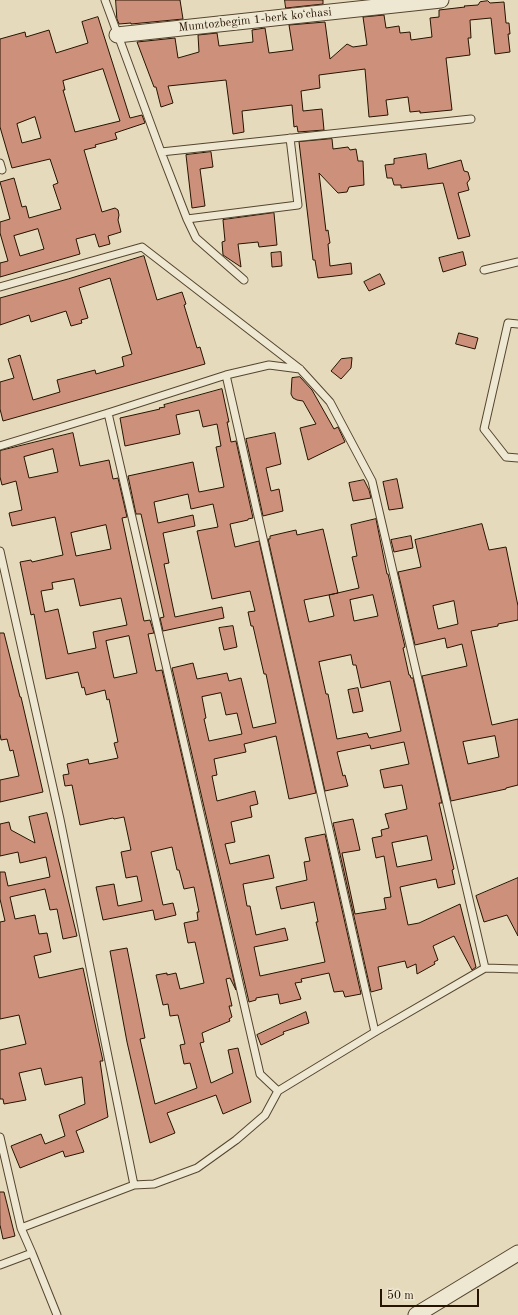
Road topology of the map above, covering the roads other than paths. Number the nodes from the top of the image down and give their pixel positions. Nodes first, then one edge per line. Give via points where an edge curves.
1 (105, 0) edge
2 (441, 0) edge
3 (117, 35) junction
4 (471, 119) dead end
5 (290, 138) junction
6 (161, 152) junction
7 (187, 219) junction
8 (518, 262) edge
9 (484, 270) dead end
10 (244, 280) dead end
11 (0, 288) edge
12 (518, 324) edge
13 (300, 369) junction
14 (226, 374) junction
15 (108, 413) junction
16 (0, 446) edge
17 (518, 458) edge
18 (0, 551) edge
19 (485, 968) junction
20 (518, 969) edge
21 (375, 1032) junction
22 (278, 1091) junction
23 (0, 1137) edge
24 (134, 1185) junction
25 (21, 1228) junction
26 (32, 1253) junction
27 (518, 1253) edge
28 (0, 1265) edge
29 (57, 1315) edge
30 (416, 1315) edge

1 - 3 lane
2 - 3 street, Mumtozbegim 1-berk koʻchasi
3 - 6 lane
4 - 5 lane
5 - 6 lane
5 - 7 lane via 298,205
6 - 7 lane
7 - 10 lane via 196,238
8 - 9 lane
11 - 13 lane via 142,247
12 - 17 lane via 508,323 484,429 506,457
13 - 14 lane via 269,365
13 - 19 lane via 330,402 372,481
14 - 15 lane
14 - 21 lane
15 - 16 lane
15 - 22 lane via 260,1074
18 - 24 lane via 60,820
19 - 20 lane
19 - 21 lane
21 - 22 lane
22 - 24 lane via 266,1115 197,1168 154,1184
23 - 25 lane
24 - 25 lane
25 - 26 lane
26 - 28 lane
26 - 29 lane
27 - 30 street

